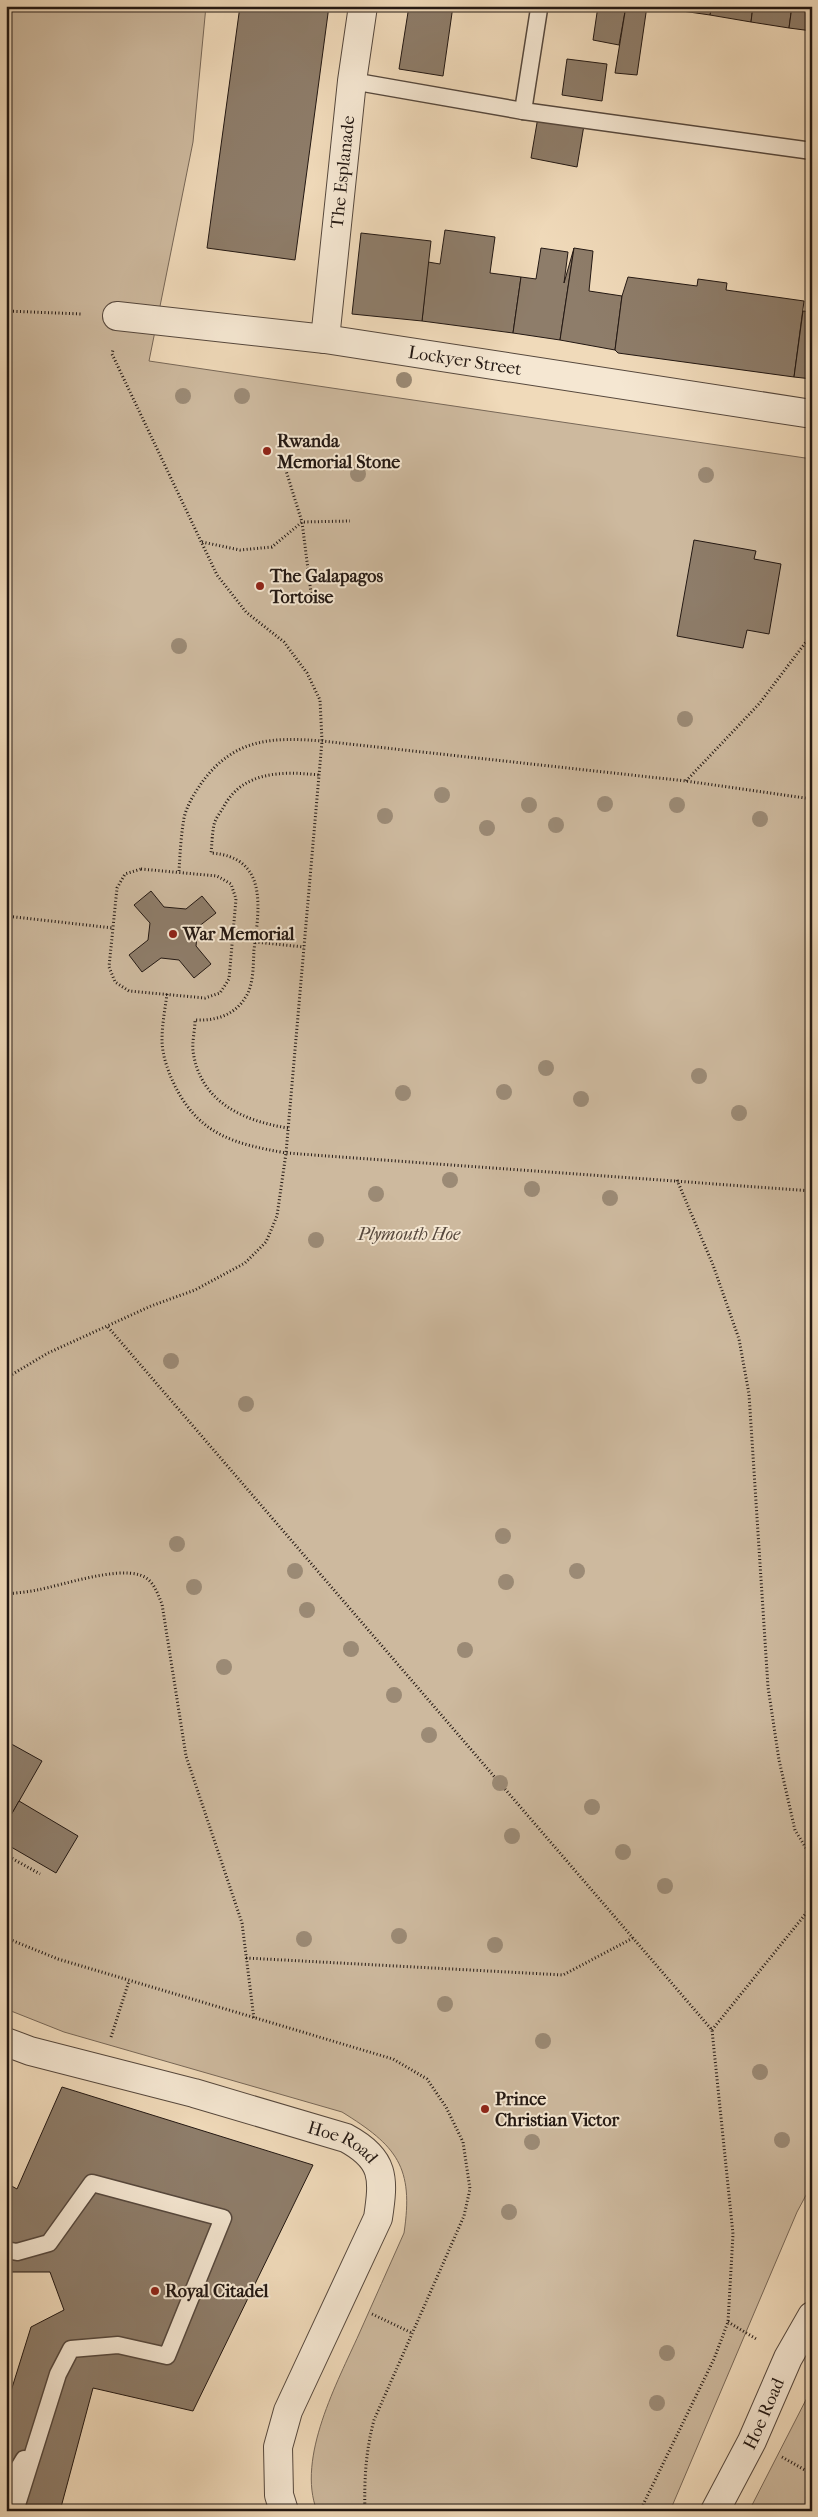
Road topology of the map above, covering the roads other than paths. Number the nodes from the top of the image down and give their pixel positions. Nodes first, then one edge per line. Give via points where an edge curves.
1 (363, 6) edge
2 (539, 9) dead end
3 (352, 82) junction
4 (523, 111) junction
5 (812, 151) edge
6 (117, 316) road end
7 (325, 339) junction
8 (812, 414) edge
9 (6, 2042) edge
10 (6, 2250) edge
11 (812, 2316) edge
12 (40, 2432) junction
13 (6, 2489) edge
14 (15, 2511) edge
15 (284, 2511) edge
16 (715, 2511) edge

1 - 3 street, The Esplanade
2 - 4 lane
3 - 4 lane
3 - 7 street, The Esplanade
4 - 5 lane
6 - 7 street, Lockyer Street
7 - 8 street, Lockyer Street
9 - 15 street, Hoe Road via 346,2138 362,2147 376,2162 383,2185 378,2218 288,2411 280,2438 279,2495
10 - 12 lane via 16,2252 49,2243 92,2183 223,2218 167,2356 118,2345 71,2350 58,2374
11 - 16 street, Hoe Road via 788,2358 752,2441
12 - 13 lane
12 - 14 lane

